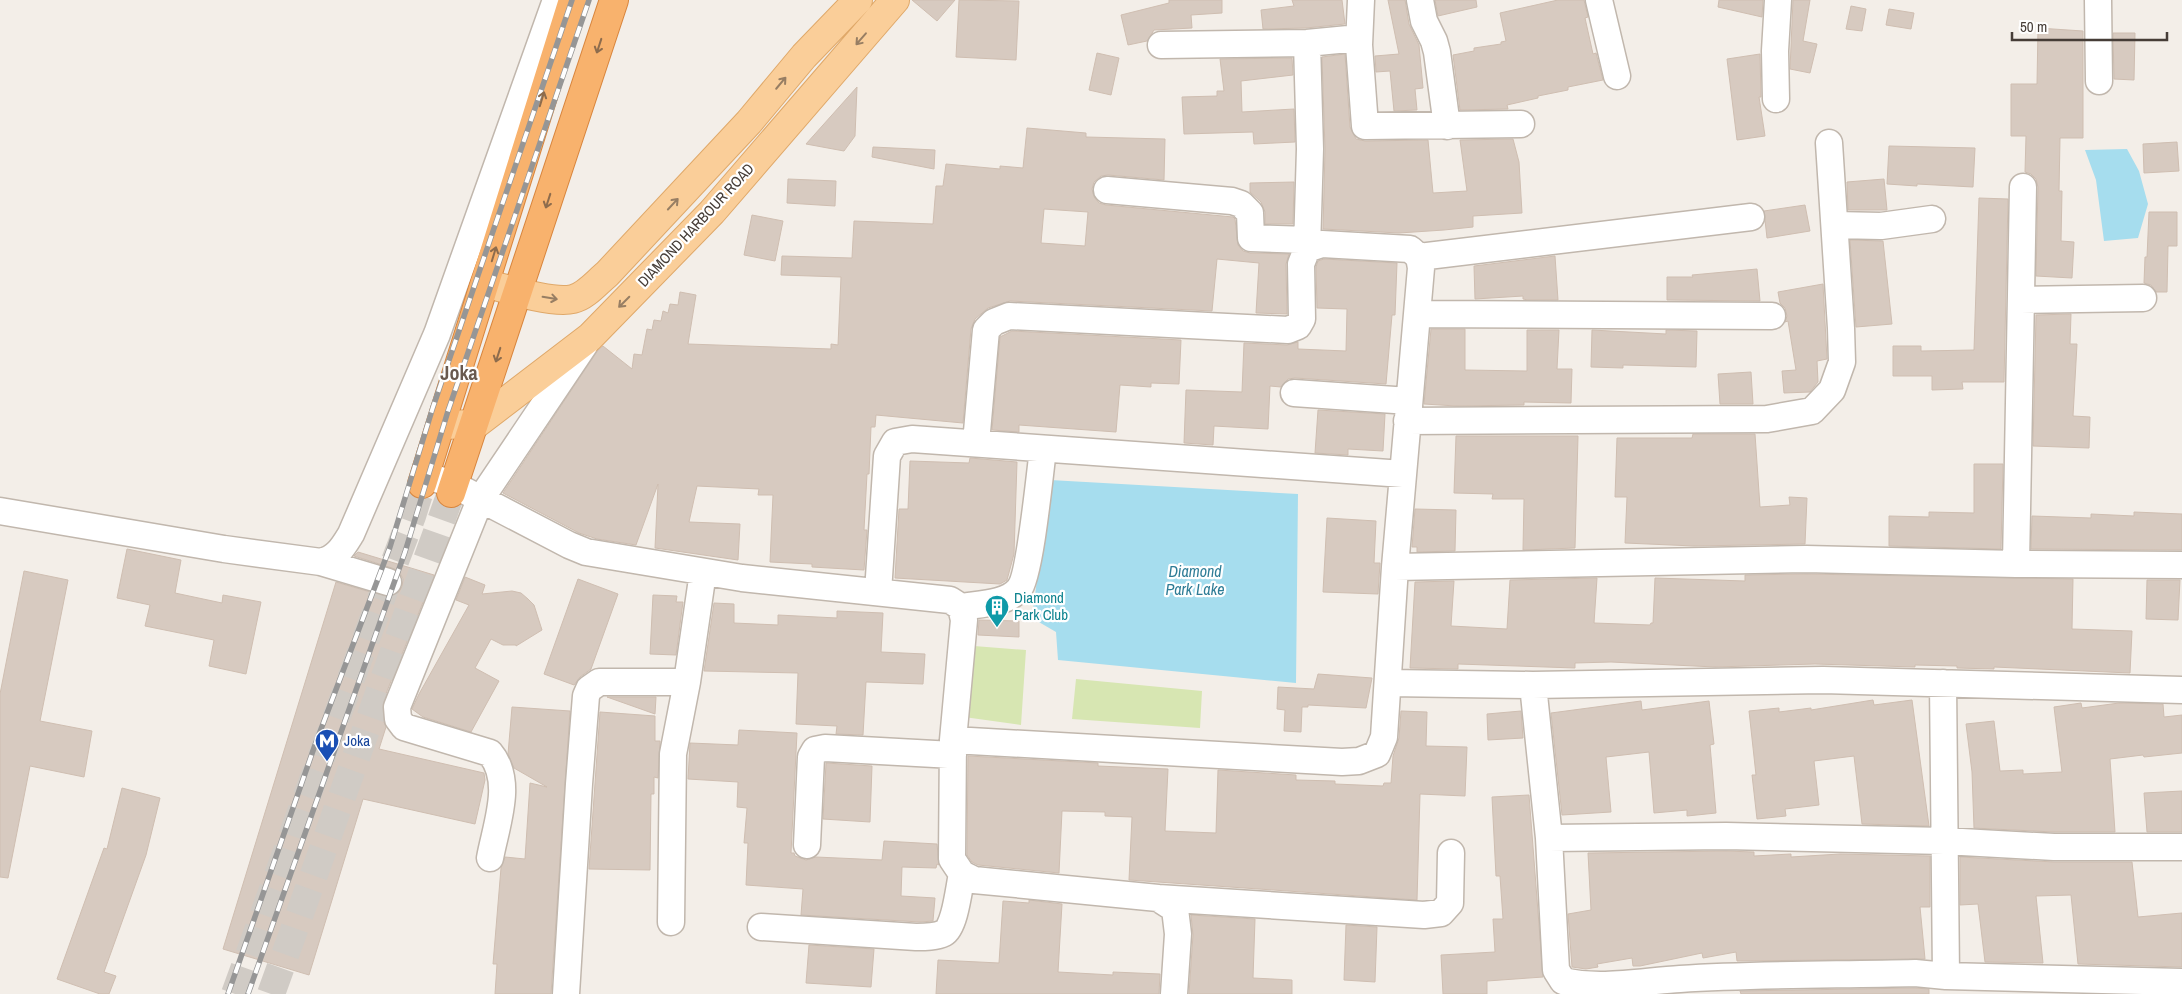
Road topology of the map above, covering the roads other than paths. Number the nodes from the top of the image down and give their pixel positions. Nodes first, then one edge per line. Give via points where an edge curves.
1 (556, 0) edge
2 (573, 0) edge
3 (614, 0) edge
4 (858, 0) edge
5 (1361, 0) edge
6 (1420, 0) edge
7 (1599, 0) edge
8 (1778, 0) edge
9 (2098, 0) edge
10 (894, 1) edge
11 (1359, 38) junction
12 (1307, 43) junction
13 (1161, 45) dead end
14 (1617, 76) dead end
15 (2099, 81) dead end
16 (1776, 99) dead end
17 (1521, 124) dead end
18 (1447, 126) junction
19 (1829, 143) dead end
20 (2023, 187) dead end
21 (1107, 190) dead end
22 (1751, 217) dead end
23 (1932, 219) dead end
24 (1835, 225) junction
25 (1307, 244) junction
26 (1419, 257) junction
27 (485, 283) junction
28 (518, 293) junction
29 (2143, 298) dead end
30 (2021, 300) junction
31 (1417, 314) junction
32 (1772, 316) dead end
33 (590, 337) junction
34 (1294, 392) dead end
35 (1408, 411) junction
36 (476, 424) junction
37 (441, 425) junction
38 (976, 443) junction
39 (1043, 449) junction
40 (1404, 474) junction
41 (424, 480) joint
42 (453, 489) junction
43 (480, 500) junction
44 (0, 510) edge
45 (321, 562) junction
46 (2016, 564) junction
47 (2182, 565) edge
48 (1395, 567) junction
49 (703, 572) junction
50 (388, 582) dead end
51 (878, 592) junction
52 (961, 607) junction
53 (687, 682) junction
54 (1389, 683) junction
55 (1943, 683) junction
56 (1533, 685) junction
57 (2182, 690) edge
58 (953, 747) junction
59 (1549, 838) junction
60 (1944, 841) junction
61 (807, 844) dead end
62 (2182, 847) edge
63 (1451, 853) dead end
64 (490, 858) dead end
65 (962, 874) junction
66 (1158, 898) junction
67 (671, 922) dead end
68 (761, 927) dead end
69 (1946, 976) junction
70 (2182, 982) edge
71 (1635, 989) edge
72 (566, 994) edge
73 (1174, 994) edge

1 - 45 street via 437,334 351,534 331,560
27 -> 2 highway
3 -> 28 highway
28 -> 4 main road via 560,300 573,299 585,293 607,274 749,122 804,56
5 - 11 street
6 - 18 street via 1437,52
7 - 14 street
8 - 16 street
9 - 15 street
10 -> 33 main road, DIAMOND HARBOUR ROAD via 712,212
11 - 12 street
11 - 18 street via 1365,126
12 - 13 street
12 - 25 street via 1310,149
17 - 18 street
19 - 24 street
20 - 30 street
21 - 25 street via 1232,201 1250,213 1251,238
22 - 26 street
23 - 24 street via 1881,226
24 - 35 street via 1842,362 1832,390 1812,411 1766,419
25 - 26 street via 1410,249
25 - 38 street via 1301,264 1302,320 1298,326 1288,330 1009,316 994,322 986,330
26 - 31 street
27 - 28 main road
27 - 37 highway
28 -> 36 highway
29 - 30 street
30 - 46 street
31 - 32 street
31 - 35 street
33 - 36 main road, DIAMOND HARBOUR ROAD
33 - 43 street
34 - 35 street
35 - 40 street
36 - 37 main road
36 - 42 highway
37 - 41 highway
38 - 39 street
38 - 51 street via 912,439 895,442 887,456
39 - 40 street
39 - 52 street via 1027,569 1020,589 1006,598
40 - 48 street
41 - 42 street
42 - 43 street
43 - 49 street via 586,552
43 - 64 street via 398,708 398,720 404,727 490,753 498,762 502,794
44 - 45 street via 224,549
45 - 50 street
46 - 47 street
46 - 48 street via 1806,559
48 - 54 street
49 - 51 street
49 - 53 street
51 - 52 street via 950,600
52 - 58 street via 964,620
53 - 67 street via 673,754
53 - 72 street via 599,682 589,689 586,696
54 - 56 street
54 - 58 street via 1384,737 1377,754 1358,761
55 - 56 street via 1823,680
55 - 57 street
55 - 60 street
56 - 59 street
58 - 61 street via 815,750 811,757
58 - 65 street via 952,859
59 - 60 street via 1726,836
59 - 71 street via 1556,970 1563,980 1575,984
60 - 62 street via 2054,847
60 - 69 street
63 - 66 street via 1450,903 1441,913 1424,915
65 - 66 street via 974,880
65 - 68 street via 951,924 945,932 935,936 916,938
66 - 73 street via 1175,909 1178,934
69 - 70 street
69 - 71 street via 1915,973 1680,979

